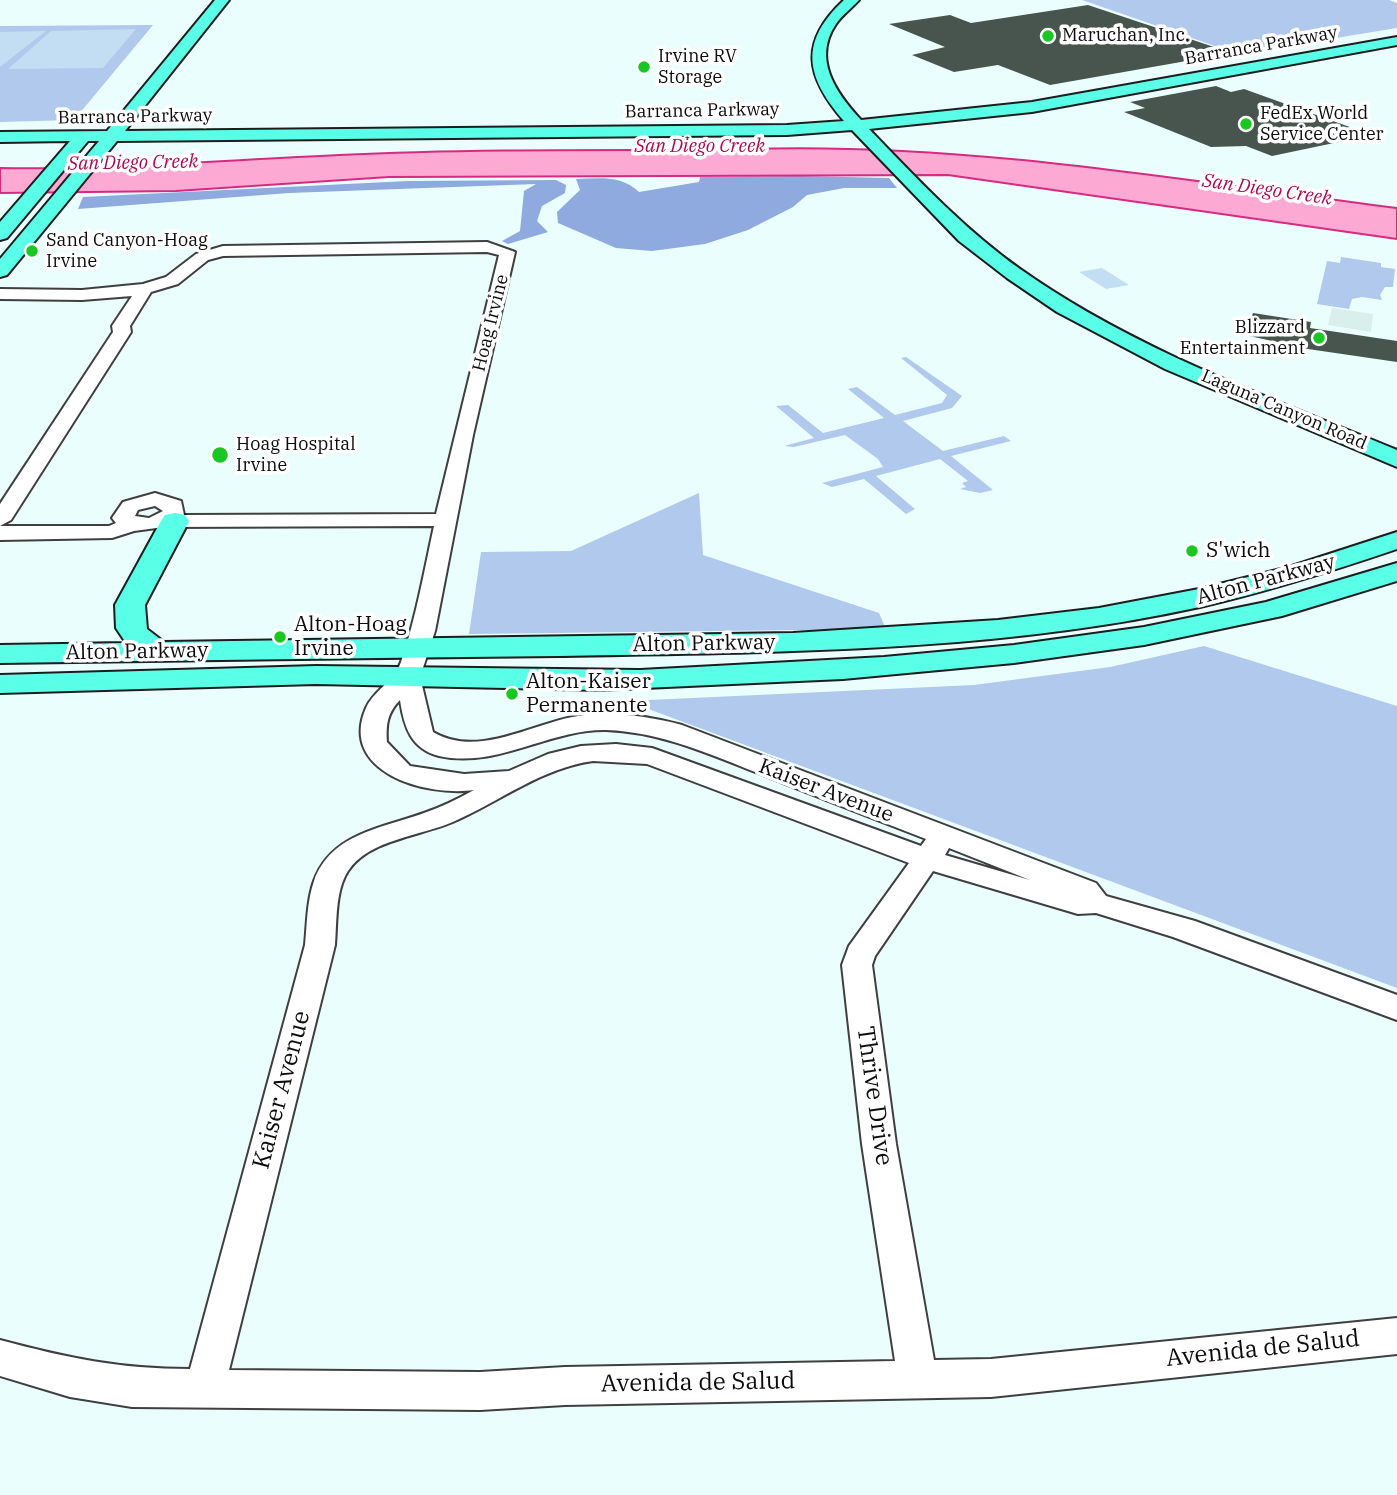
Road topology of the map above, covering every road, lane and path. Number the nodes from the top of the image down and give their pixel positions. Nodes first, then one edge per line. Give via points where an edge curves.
1 (222, 0) edge
2 (852, 0) edge
3 (867, 0) edge
4 (1397, 34) edge
5 (838, 37) dead end
6 (1397, 41) edge
7 (874, 117) junction
8 (853, 122) junction
9 (0, 129) edge
10 (91, 129) junction
11 (114, 133) junction
12 (0, 137) edge
13 (0, 234) edge
14 (0, 271) edge
15 (0, 286) edge
16 (145, 289) junction
17 (0, 294) edge
18 (1397, 444) edge
19 (1397, 459) edge
20 (0, 520) edge
21 (446, 520) junction
22 (169, 521) junction
23 (132, 524) joint
24 (0, 533) edge
25 (1397, 540) edge
26 (1397, 572) edge
27 (158, 652) junction
28 (0, 654) edge
29 (413, 663) junction
30 (0, 684) edge
31 (536, 769) junction
32 (410, 776) junction
33 (404, 827) junction
34 (935, 848) junction
35 (1397, 1008) edge
36 (1397, 1336) edge
37 (0, 1358) edge
38 (918, 1380) junction
39 (204, 1390) junction

1 - 11 main road
2 - 8 main road, Laguna Canyon Road via 828,23 817,57 819,75
3 - 5 main road via 846,21
4 - 7 main road, Barranca Parkway via 1019,100
6 - 7 main road, Barranca Parkway via 1032,107
7 - 8 main road, Barranca Parkway
7 - 18 main road, Laguna Canyon Road via 967,218 1013,256 1094,309 1171,348
8 - 11 main road, Barranca Parkway via 779,130
8 - 19 main road, Laguna Canyon Road via 967,238 1076,312 1150,352
9 - 10 main road, Barranca Parkway
10 - 11 main road, Barranca Parkway
10 - 12 main road, Barranca Parkway
10 - 13 main road
11 - 14 main road
15 - 16 street, Hoag Irvine via 134,284
16 - 17 street, Hoag Irvine
16 - 20 street
16 - 21 street, Hoag Irvine via 180,277 200,256 223,251 487,247 505,251 508,254
21 - 22 street via 369,528
21 - 29 street, Hoag Irvine
22 - 23 street via 174,505 146,500 125,510 123,518
22 - 27 main road via 128,618 134,635
23 - 24 street via 112,532
25 - 29 main road, Alton Parkway via 1227,593 1112,616 887,640
26 - 29 main road, Alton Parkway via 1185,630 1009,656 777,674 561,681
27 - 28 main road, Alton Parkway
27 - 29 main road, Alton Parkway
29 - 30 main road, Alton Parkway via 359,675
29 - 32 street, Kaiser Avenue via 379,707 373,727 374,743 386,760
29 - 34 street, Kaiser Avenue via 416,723 423,737 438,747 483,750 568,724 623,722 673,731
31 - 32 street, Kaiser Avenue via 498,780 464,783
31 - 33 street, Kaiser Avenue via 439,816
31 - 34 street, Kaiser Avenue via 580,755 626,752 652,756
32 - 33 street, Kaiser Avenue via 426,786 429,801
33 - 39 street, Kaiser Avenue via 349,853 333,870 320,945
34 - 35 street via 1077,904 1096,903 1184,929
34 - 38 street, Thrive Drive via 860,954 857,965 879,1144
36 - 38 street, Avenida de Salud via 991,1378
37 - 39 street, Avenida de Salud via 70,1378 132,1388
38 - 39 street, Avenida de Salud via 418,1392

